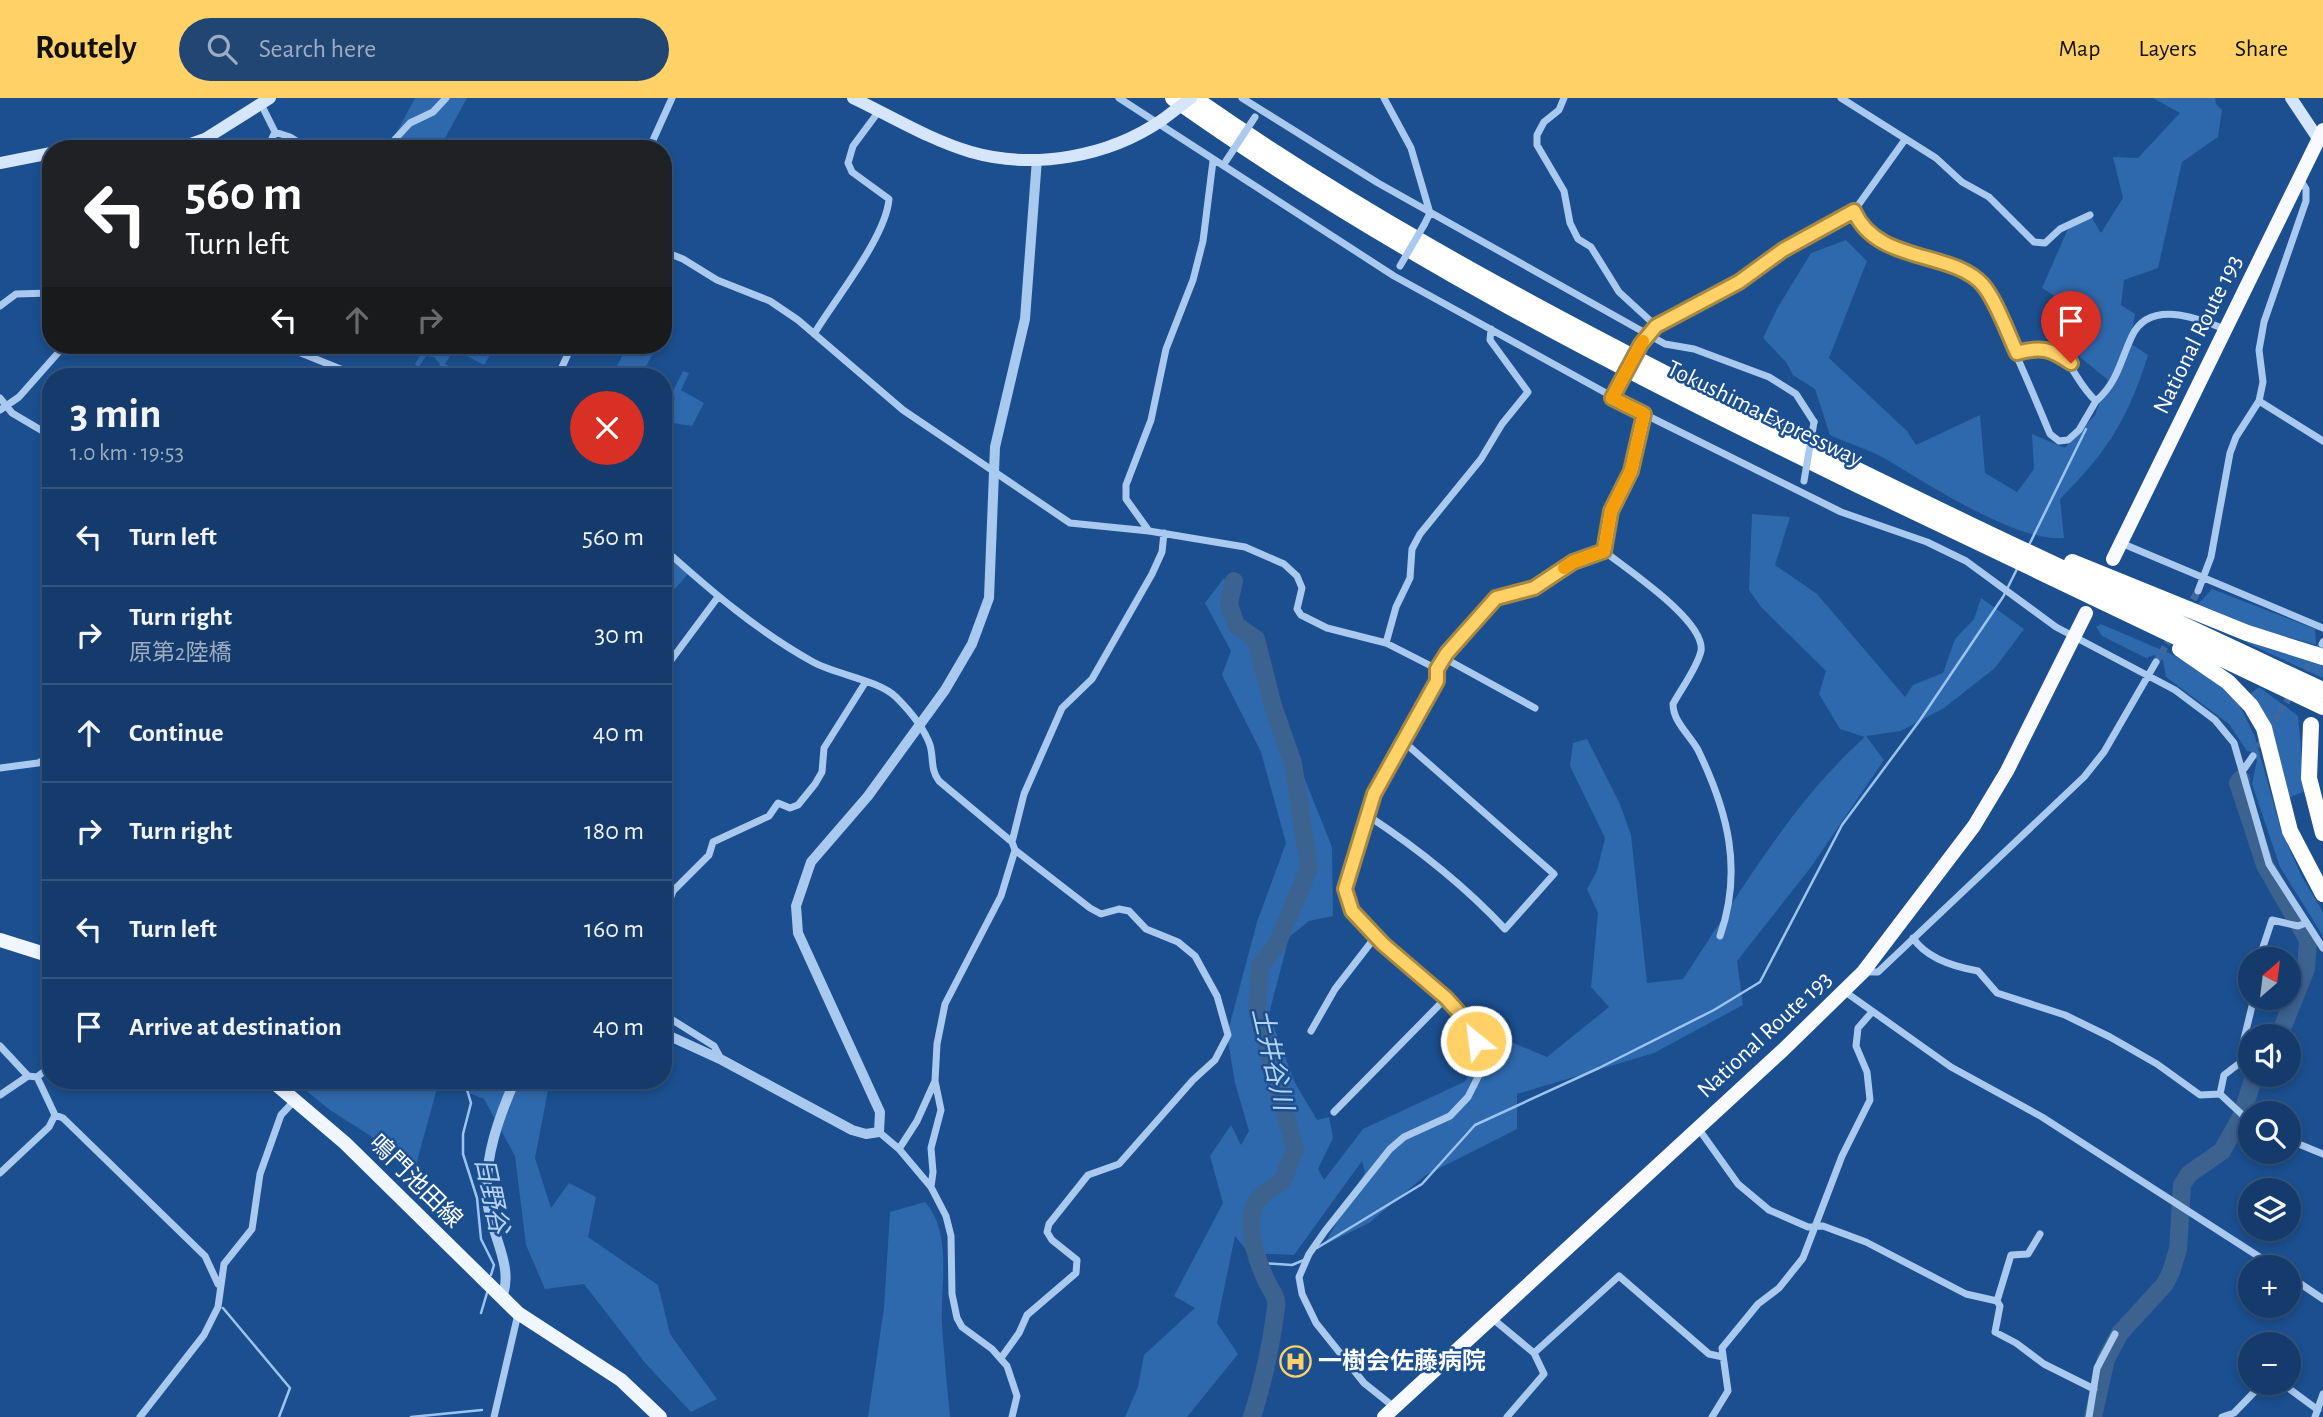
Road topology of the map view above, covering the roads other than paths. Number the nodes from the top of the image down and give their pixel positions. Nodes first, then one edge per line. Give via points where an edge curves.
1 (446, 98) edge
2 (672, 98) edge
3 (853, 98) edge
4 (1119, 98) edge
5 (1172, 98) edge
6 (1192, 98) edge
7 (1242, 98) edge
8 (1384, 98) edge
9 (1564, 98) edge
10 (1841, 98) edge
11 (2291, 98) edge
12 (266, 101) edge
13 (879, 110) junction
14 (1257, 114) junction
15 (1159, 122) junction
16 (275, 132) junction
17 (2322, 138) edge
18 (202, 140) edge
19 (271, 140) edge
20 (296, 140) edge
21 (394, 140) edge
22 (653, 140) edge
23 (1904, 141) junction
24 (42, 155) edge
25 (1037, 159) junction
26 (1213, 161) junction
27 (0, 163) edge
28 (1224, 164) junction
29 (2299, 178) junction
30 (1854, 211) junction
31 (1430, 213) junction
32 (2090, 215) dead end
33 (672, 256) edge
34 (1394, 276) junction
35 (42, 293) edge
36 (0, 306) edge
37 (1656, 326) junction
38 (1491, 329) junction
39 (2224, 329) junction
40 (814, 334) junction
41 (1648, 334) junction
42 (2017, 353) junction
43 (57, 354) edge
44 (303, 354) edge
45 (45, 368) edge
46 (338, 368) edge
47 (42, 371) edge
48 (0, 398) edge
49 (1612, 398) junction
50 (2096, 401) junction
51 (2259, 401) junction
52 (3, 408) edge
53 (1644, 414) junction
54 (42, 431) edge
55 (2323, 441) edge
56 (993, 474) junction
57 (1801, 492) junction
58 (1936, 509) junction
59 (1149, 531) junction
60 (1164, 533) junction
61 (2120, 543) junction
62 (1604, 551) junction
63 (672, 556) edge
64 (2113, 559) dead end
65 (2030, 568) junction
66 (2203, 575) junction
67 (2198, 591) tunnel mouth
68 (718, 597) junction
69 (2086, 613) dead end
70 (2323, 628) edge
71 (2076, 635) junction
72 (1386, 643) junction
73 (2323, 648) edge
74 (1444, 658) junction
75 (672, 659) edge
76 (2156, 663) tunnel mouth
77 (1437, 669) junction
78 (2149, 675) junction
79 (865, 683) junction
80 (2323, 690) edge
81 (2323, 707) edge
82 (1535, 708) dead end
83 (2311, 725) dead end
84 (920, 726) junction
85 (1404, 742) junction
86 (2253, 756) tunnel mouth
87 (42, 761) edge
88 (0, 768) edge
89 (2244, 769) junction
90 (1367, 815) junction
91 (2323, 833) edge
92 (1014, 846) junction
93 (672, 894) edge
94 (2323, 894) edge
95 (2302, 925) junction
96 (1376, 936) junction
97 (1720, 936) dead end
98 (1913, 938) junction
99 (0, 940) edge
100 (2263, 947) edge
101 (2323, 948) edge
102 (42, 953) edge
103 (1863, 972) junction
104 (1844, 991) junction
105 (1446, 998) junction
106 (2251, 1010) edge
107 (1872, 1013) junction
108 (672, 1020) edge
109 (1311, 1031) dead end
110 (672, 1037) edge
111 (0, 1046) edge
112 (722, 1060) junction
113 (42, 1073) edge
114 (28, 1076) junction
115 (37, 1077) junction
116 (935, 1081) junction
117 (42, 1088) edge
118 (43, 1089) edge
119 (282, 1089) edge
120 (512, 1089) edge
121 (2220, 1094) junction
122 (0, 1095) edge
123 (295, 1100) junction
124 (2238, 1110) edge
125 (1334, 1112) dead end
126 (55, 1115) junction
127 (1698, 1128) junction
128 (879, 1132) junction
129 (2301, 1145) edge
130 (899, 1149) junction
131 (2323, 1154) edge
132 (0, 1173) edge
133 (930, 1186) junction
134 (1814, 1227) junction
135 (2040, 1234) dead end
136 (2257, 1255) edge
137 (2301, 1284) edge
138 (219, 1286) junction
139 (502, 1297) junction
140 (2323, 1298) edge
141 (1997, 1301) junction
142 (518, 1313) junction
143 (1493, 1319) junction
144 (2115, 1334) dead end
145 (1534, 1353) junction
146 (1723, 1357) junction
147 (1001, 1358) junction
148 (2094, 1389) junction
149 (2323, 1394) edge
150 (2251, 1395) edge
151 (2295, 1395) edge
152 (1389, 1412) edge
153 (2316, 1413) edge
154 (140, 1417) edge
155 (494, 1417) edge
156 (660, 1417) edge
157 (1012, 1417) edge
158 (1507, 1417) edge
159 (1712, 1417) edge
160 (2089, 1417) edge
161 (2222, 1417) edge

1 - 21 street
2 - 22 street
3 - 13 main road
4 - 15 street
5 - 65 highway, Tokushima Expressway via 1318,195 1555,334
6 - 15 main road, bridge
6 - 58 highway, Tokushima Expressway via 1324,184 1562,321
7 - 14 street
8 - 31 street via 1411,148
9 - 37 street via 1537,135 1540,152 1564,191 1578,239 1591,247 1619,292
10 - 23 street
11 - 17 main road
12 - 16 street
12 - 18 main road
13 - 25 main road via 971,152
13 - 40 street via 853,146 848,163 852,172 889,199 888,210 871,246
14 - 28 street, bridge
14 - 31 street
15 - 25 main road via 1135,137 1098,150
15 - 26 street
16 - 19 street
16 - 20 street
17 - 29 highway, National Route 193
23 - 30 street
23 - 32 street via 1989,197 2034,242 2045,243 2060,229
24 - 27 main road
25 - 56 street via 1025,319 1002,413
26 - 28 street
26 - 59 street via 1203,241 1166,349 1151,419 1126,485 1126,499
28 - 34 street
29 - 39 highway, National Route 193
29 - 51 street via 2306,201 2264,322
30 - 37 street
30 - 42 street via 1880,241 1983,285
31 - 34 street, bridge
31 - 41 street
33 - 40 street via 770,301
34 - 38 street
35 - 36 street via 16,293
37 - 41 street
38 - 49 street
38 - 72 street via 1490,340 1528,392 1420,534 1412,549 1410,578 1395,607
39 - 50 street via 2168,313 2155,315 2133,334 2111,388
39 - 61 highway, National Route 193
40 - 56 street via 903,410
41 - 49 street, bridge
41 - 57 street, bridge via 1675,348 1694,349 1769,377 1796,394 1814,422
42 - 50 street via 2037,347 2053,351 2071,363 2083,389
42 - 50 street via 2050,434 2059,441 2079,430
43 - 45 street
44 - 46 street
47 - 52 street
48 - 52 street
49 - 53 street
51 - 55 street
51 - 66 street via 2230,453
52 - 54 street
53 - 57 street
53 - 62 street via 1631,471 1611,511
56 - 59 street via 1070,523
56 - 84 street via 989,598 972,644
57 - 71 street via 1966,561 2056,627
58 - 73 highway via 2247,633
58 - 80 highway, Tokushima Expressway
59 - 60 street
60 - 72 street via 1245,547 1284,564 1302,588 1297,609 1301,615 1327,628
60 - 92 street via 1152,574 1092,679 1062,708 1024,794
61 - 64 highway, National Route 193
61 - 66 street
62 - 74 street via 1573,562 1534,588 1496,598 1467,626
62 - 97 street via 1679,611 1700,637 1701,651 1673,704 1673,713 1710,777 1728,836 1732,897
63 - 68 street
65 - 81 highway, Tokushima Expressway
65 - 94 highway via 2194,657 2251,706 2264,728 2290,831
66 - 67 street
66 - 70 street
68 - 75 street
68 - 79 street via 811,661
69 - 71 highway, National Route 193
71 - 78 street
71 - 103 highway, National Route 193 via 1975,826
72 - 77 street
74 - 77 street
74 - 82 street
76 - 78 street
77 - 85 street via 1437,681
78 - 89 street via 2215,720 2234,743
78 - 98 street via 2084,777
79 - 84 street via 889,691
79 - 93 street via 824,748 822,772 797,805 790,808 778,803 769,816 713,842 709,855
83 - 91 highway via 2309,778
84 - 92 street via 939,781
84 - 128 street via 811,862 796,906 798,933 880,1112
85 - 90 street
85 - 90 street via 1554,874 1505,929 1470,892
86 - 89 street
87 - 88 street
89 - 95 street via 2270,864
90 - 96 street via 1345,889 1352,911
92 - 116 street via 1001,896 945,1004
92 - 147 street via 1090,908 1101,914 1129,911 1146,929 1178,942 1195,956 1217,996 1228,1035 1215,1060 1119,1164 1088,1175 1049,1224 1052,1240 1077,1260 1076,1273 1027,1315
95 - 100 street via 2272,920
95 - 101 street
96 - 105 street
96 - 109 street via 1335,989
98 - 103 street via 1878,972
98 - 121 street via 1955,967 1978,971 1997,993 2065,1015 2110,1037 2200,1095
99 - 102 main road
103 - 104 highway, National Route 193
104 - 107 street
104 - 127 highway, National Route 193
105 - 125 street
105 - 152 street via 1472,1027 1478,1077 1468,1097 1437,1125 1404,1137 1390,1149 1309,1254 1299,1277 1316,1323
106 - 121 street via 2242,1047 2245,1059 2224,1075
107 - 134 street via 1858,1028 1856,1046 1867,1072 1870,1100
107 - 136 street via 1951,1067 2042,1117
108 - 112 street via 714,1046
110 - 112 street
111 - 114 street
112 - 128 street via 852,1130
113 - 115 street
114 - 115 street
114 - 122 street
115 - 117 street
116 - 130 street
116 - 133 street via 941,1110 931,1148
118 - 126 street
119 - 123 main road, 鳴門池田線
120 - 139 street via 490,1149 487,1177 487,1200 506,1271
121 - 124 street
123 - 138 street via 281,1115 260,1174 251,1229 224,1264
123 - 139 main road, 鳴門池田線
126 - 132 street via 49,1127
126 - 138 street via 205,1256
127 - 134 street via 1738,1184 1769,1210
127 - 143 highway, National Route 193
128 - 130 street
129 - 131 street
130 - 133 street
133 - 147 street via 951,1236 957,1318
134 - 141 street via 1866,1242 1966,1294
134 - 146 street via 1790,1277 1758,1304 1727,1340
135 - 141 street via 2028,1254 2011,1255
137 - 140 street
138 - 154 street via 218,1307 204,1335
139 - 142 main road, 鳴門池田線
141 - 148 street via 1997,1336
142 - 155 street
142 - 156 main road, 鳴門池田線 via 621,1380
143 - 145 street
143 - 152 highway, National Route 193
144 - 148 street via 2097,1368
145 - 146 street via 1619,1276 1709,1354
145 - 158 street via 1544,1374
146 - 159 street via 1728,1391
147 - 157 street via 1015,1385
148 - 160 street
149 - 153 street
150 - 161 street via 2234,1413
151 - 153 street

